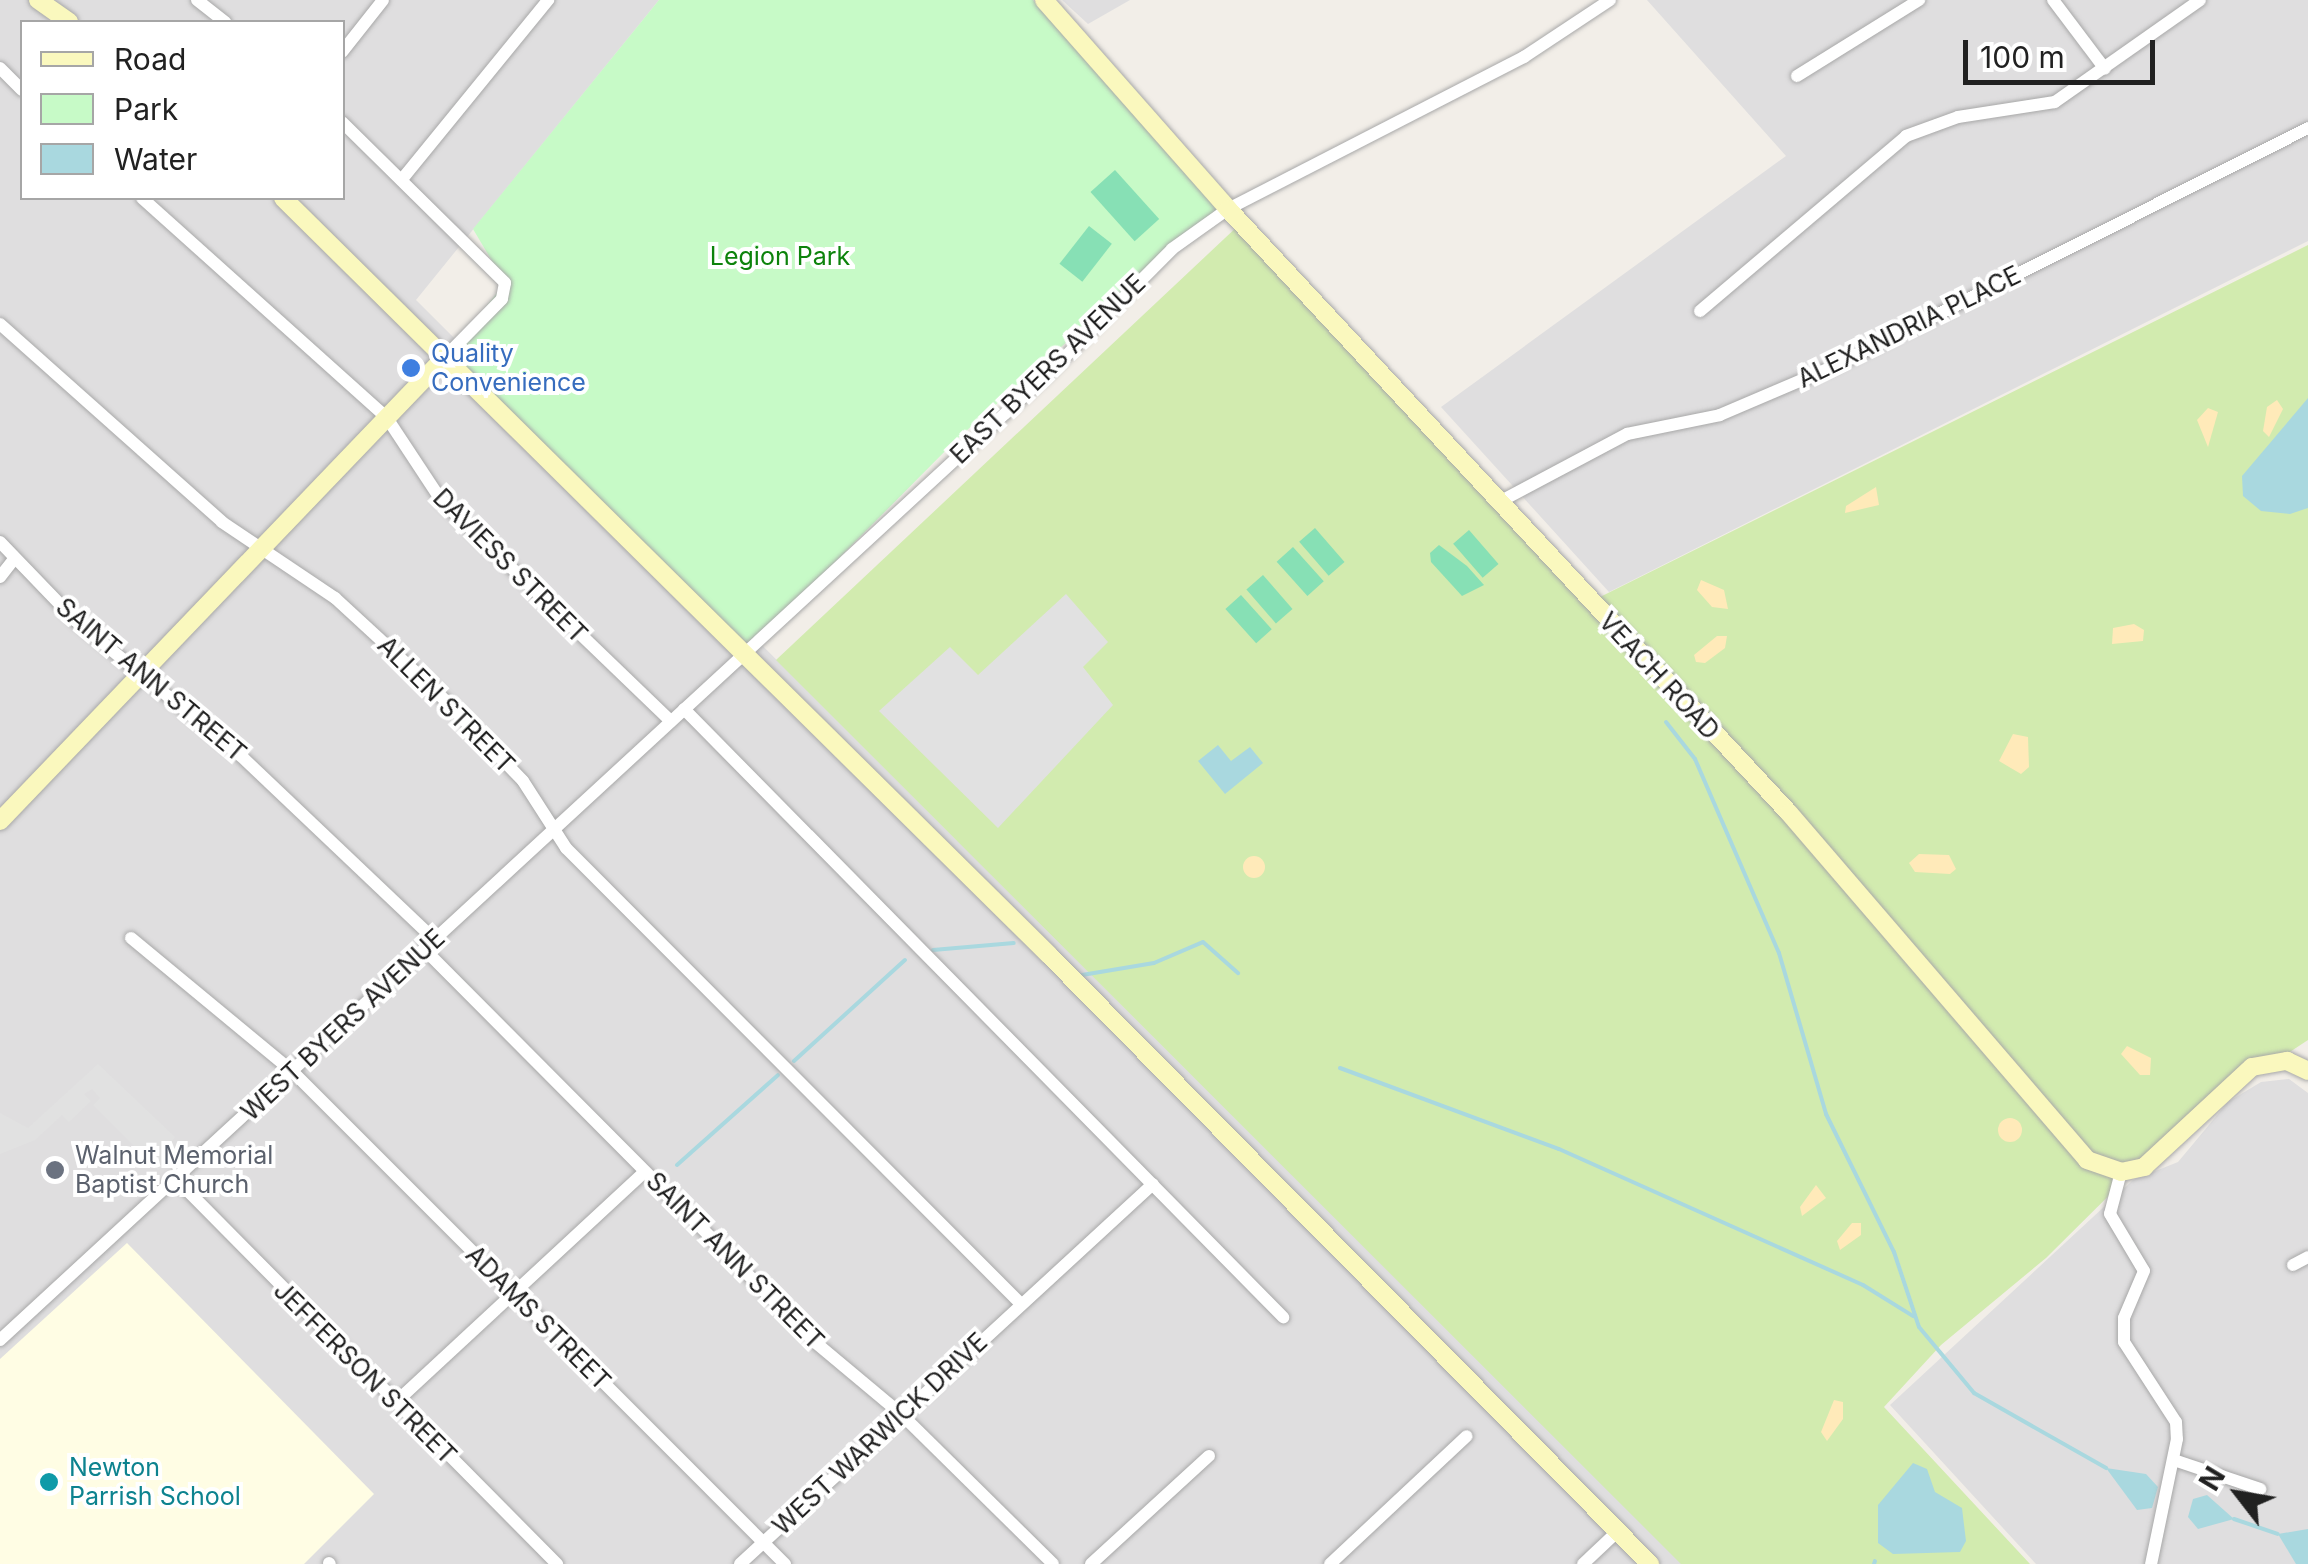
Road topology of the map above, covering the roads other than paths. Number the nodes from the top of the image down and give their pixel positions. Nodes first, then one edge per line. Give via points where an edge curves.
1 (38, 0) edge
2 (383, 0) edge
3 (548, 0) edge
4 (1044, 0) edge
5 (1610, 0) edge
6 (1919, 0) edge
7 (2053, 0) edge
8 (2200, 0) edge
9 (201, 1) edge
10 (66, 20) edge
11 (223, 20) edge
12 (345, 48) edge
13 (0, 68) edge
14 (2105, 69) junction
15 (1797, 76) dead end
16 (20, 88) edge
17 (345, 125) edge
18 (2308, 128) edge
19 (402, 178) junction
20 (144, 200) edge
21 (286, 200) edge
22 (1228, 209) junction
23 (1700, 310) dead end
24 (0, 324) edge
25 (445, 357) junction
26 (388, 418) junction
27 (1500, 500) junction
28 (0, 542) edge
29 (262, 552) junction
30 (15, 558) junction
31 (0, 577) edge
32 (743, 656) junction
33 (142, 675) junction
34 (684, 709) junction
35 (671, 721) junction
36 (0, 821) edge
37 (554, 832) junction
38 (131, 938) dead end
39 (430, 945) junction
40 (2308, 1071) edge
41 (293, 1072) junction
42 (644, 1172) junction
43 (2121, 1172) junction
44 (176, 1179) junction
45 (1153, 1184) junction
46 (2308, 1257) edge
47 (2293, 1264) dead end
48 (512, 1292) junction
49 (1019, 1302) junction
50 (1284, 1317) dead end
51 (0, 1340) edge
52 (396, 1402) junction
53 (902, 1415) junction
54 (1467, 1436) dead end
55 (1209, 1456) dead end
56 (2177, 1461) junction
57 (2260, 1489) dead end
58 (1617, 1532) junction
59 (762, 1542) junction
60 (556, 1564) edge
61 (740, 1564) edge
62 (784, 1564) edge
63 (1053, 1564) edge
64 (1091, 1564) edge
65 (1330, 1564) edge
66 (1584, 1564) edge
67 (1650, 1564) edge
68 (2151, 1564) edge

1 - 10 street
2 - 12 street
3 - 19 street
4 - 22 street, VEACH ROAD
5 - 22 street, EAST BYERS AVENUE via 1524,58
6 - 15 street
7 - 14 street
8 - 14 street
9 - 11 street
13 - 16 street
14 - 23 street via 2040,107 1958,116 1906,136
17 - 19 street
18 - 27 street, ALEXANDRIA PLACE via 1835,366 1720,415 1627,434
19 - 25 street via 488,262 506,290
20 - 26 street, DAVIESS STREET
21 - 25 street
22 - 27 street, VEACH ROAD
22 - 32 street, EAST BYERS AVENUE via 1172,249 1048,375
24 - 29 street, ALLEN STREET
25 - 26 street
25 - 32 street
26 - 29 street
26 - 35 street, DAVIESS STREET via 440,500
27 - 43 street, VEACH ROAD via 1790,813 2056,1129 2096,1166
28 - 30 street, SAINT ANN STREET
29 - 33 street
29 - 37 street, ALLEN STREET via 335,598 433,688 522,781
30 - 31 street
30 - 33 street, SAINT ANN STREET
32 - 34 street, EAST BYERS AVENUE
32 - 58 street via 1049,955
33 - 36 street
33 - 39 street, SAINT ANN STREET via 240,754
34 - 35 street, EAST BYERS AVENUE
34 - 45 street
35 - 37 street, EAST BYERS AVENUE
37 - 39 street, WEST BYERS AVENUE
37 - 49 street, ALLEN STREET
38 - 41 street, ADAMS STREET
39 - 41 street, WEST BYERS AVENUE
39 - 42 street, SAINT ANN STREET
40 - 43 street via 2287,1061 2252,1068 2163,1152
41 - 44 street, WEST BYERS AVENUE
41 - 48 street, ADAMS STREET
42 - 48 street
42 - 53 street, SAINT ANN STREET via 816,1343
43 - 56 street via 2110,1214 2144,1272 2121,1329 2132,1358 2176,1422
44 - 51 street, WEST BYERS AVENUE
44 - 52 street, JEFFERSON STREET
45 - 49 street, WEST WARWICK DRIVE
45 - 50 street
46 - 47 street
48 - 52 street
48 - 59 street, ADAMS STREET
49 - 53 street, WEST WARWICK DRIVE
52 - 60 street, JEFFERSON STREET
53 - 59 street, WEST WARWICK DRIVE
53 - 63 street, SAINT ANN STREET
54 - 65 street
55 - 64 street
56 - 57 street
56 - 68 street
58 - 66 street
58 - 67 street
59 - 61 street, WEST WARWICK DRIVE
59 - 62 street, ADAMS STREET

